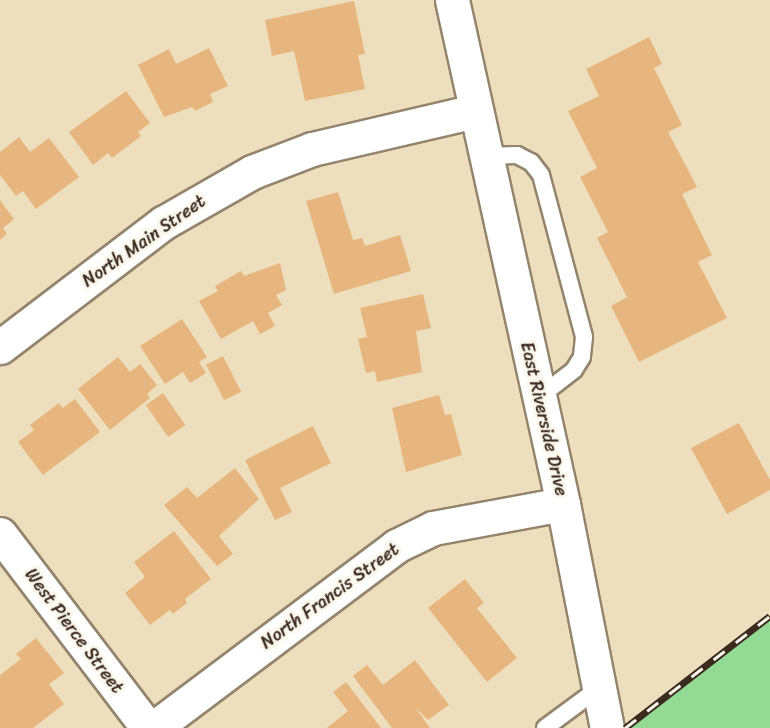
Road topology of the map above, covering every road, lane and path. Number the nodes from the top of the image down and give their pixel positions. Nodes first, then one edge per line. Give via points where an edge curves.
1 (452, 0) edge
2 (475, 111) junction
3 (485, 156) junction
4 (0, 347) edge
5 (539, 397) junction
6 (563, 504) junction
7 (0, 534) edge
8 (599, 688) junction
9 (148, 728) edge
10 (154, 728) edge
11 (546, 728) edge
12 (607, 728) edge

1 - 2 street, East Riverside Drive
2 - 3 street, East Riverside Drive
2 - 4 street, North Main Street via 312,148 252,172 163,223
3 - 5 street, East Riverside Drive
3 - 5 lane via 518,155 531,162 542,176 584,337 582,357 574,370
5 - 6 street, East Riverside Drive
6 - 8 street, East Riverside Drive
6 - 10 street, North Francis Street via 433,528 396,546
7 - 9 street, West Pierce Street
8 - 11 lane
8 - 12 street, East Riverside Drive

